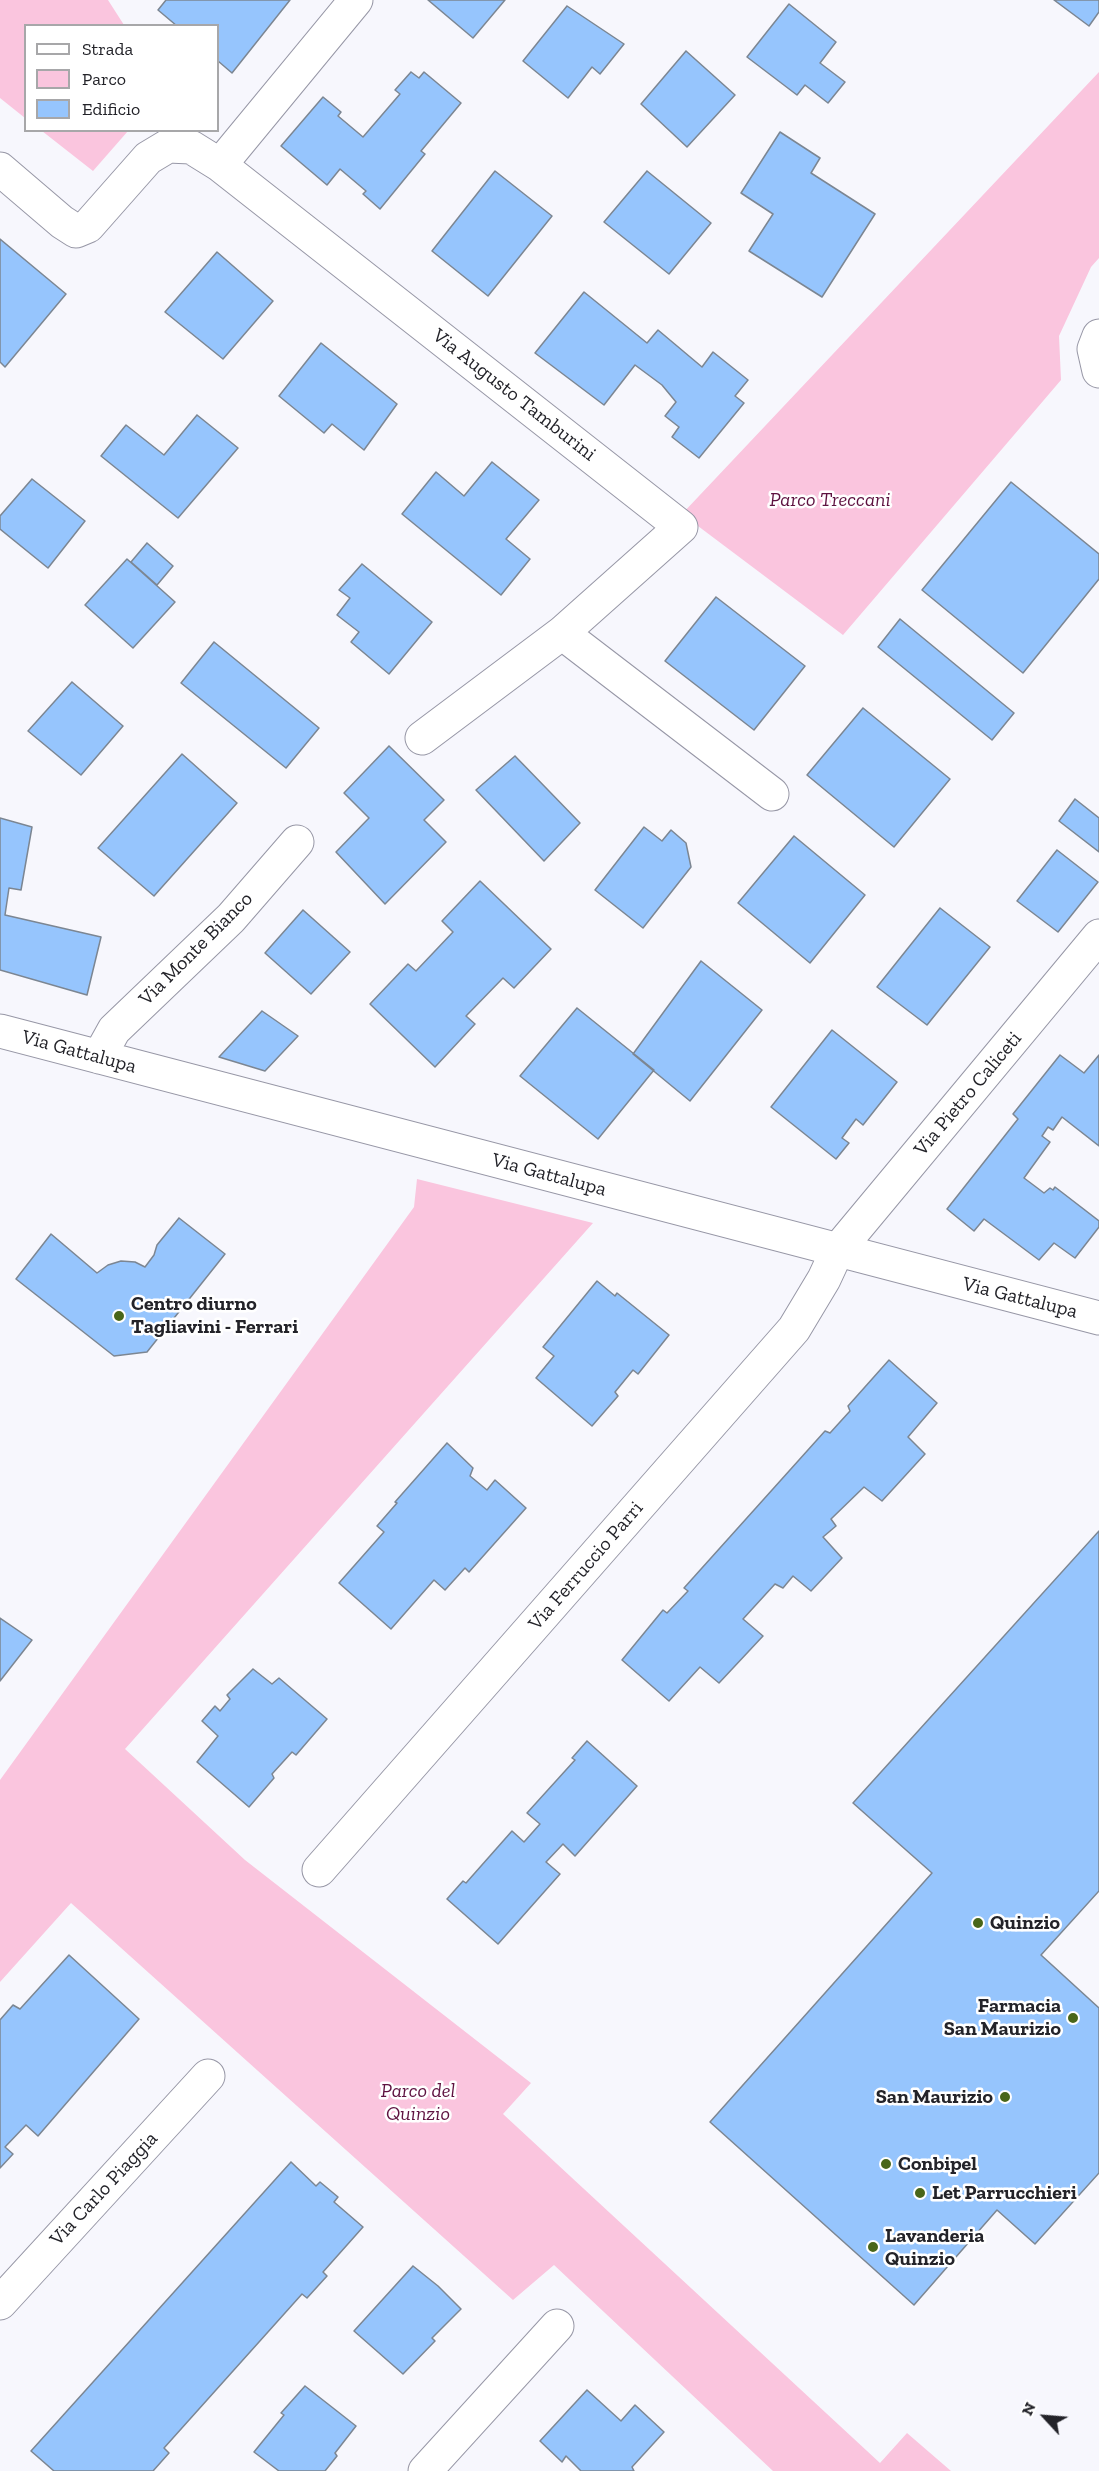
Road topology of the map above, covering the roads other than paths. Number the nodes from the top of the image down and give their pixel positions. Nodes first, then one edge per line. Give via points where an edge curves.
1 (356, 0) edge
2 (220, 165) junction
3 (0, 169) edge
4 (1099, 336) edge
5 (1099, 371) edge
6 (562, 633) junction
7 (422, 738) dead end
8 (772, 794) dead end
9 (297, 842) dead end
10 (1099, 936) edge
11 (0, 1031) edge
12 (99, 1057) junction
13 (837, 1251) junction
14 (1099, 1318) edge
15 (319, 1870) dead end
16 (208, 2076) dead end
17 (0, 2303) edge
18 (557, 2326) dead end
19 (425, 2471) edge

1 - 2 street
2 - 3 street, Via Augusto Tamburini via 191,147 168,146 148,158 88,226 76,231
2 - 6 street, Via Augusto Tamburini via 681,527
4 - 5 street via 1094,349
6 - 7 street, Via Augusto Tamburini
6 - 8 street
9 - 12 street, Via Monte Bianco via 231,918 114,1030
10 - 13 street, Via Pietro Caliceti
11 - 12 street, Via Gattalupa
12 - 13 street, Via Gattalupa
13 - 14 street, Via Gattalupa
13 - 15 street, Via Ferruccio Parri via 794,1329
16 - 17 street, Via Carlo Piaggia
18 - 19 street

